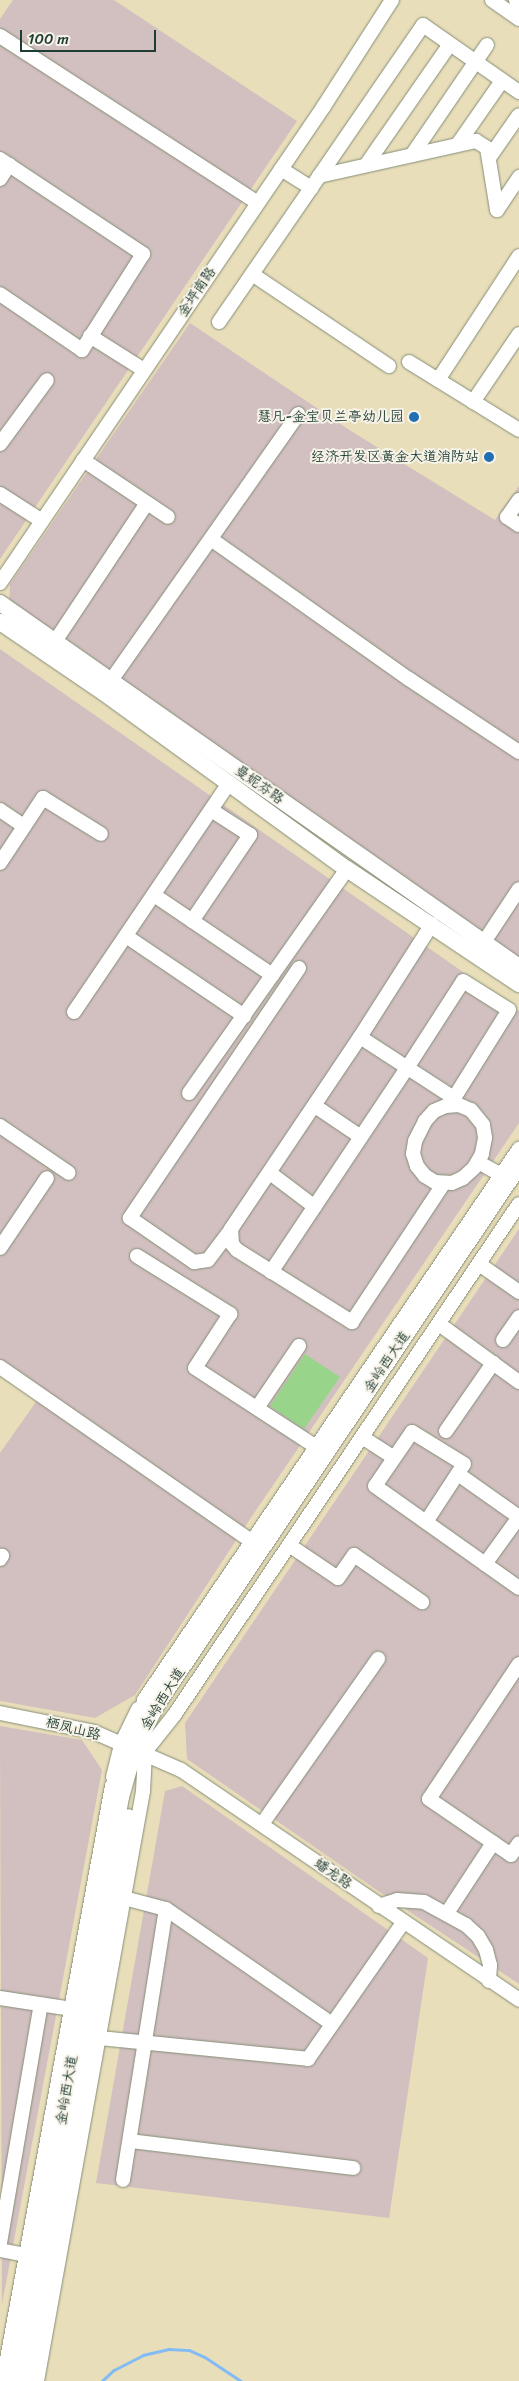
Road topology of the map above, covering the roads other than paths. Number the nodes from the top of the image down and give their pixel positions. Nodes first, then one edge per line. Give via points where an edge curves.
1 (392, 0) edge
2 (492, 0) edge
3 (519, 19) edge
4 (0, 36) edge
5 (450, 44) junction
6 (487, 45) dead end
7 (475, 62) junction
8 (502, 81) junction
9 (519, 92) edge
10 (519, 115) edge
11 (458, 144) junction
12 (412, 155) junction
13 (489, 158) junction
14 (5, 162) edge
15 (366, 165) junction
16 (281, 169) junction
17 (319, 176) junction
18 (519, 177) edge
19 (0, 179) edge
20 (311, 188) junction
21 (258, 203) junction
22 (519, 256) edge
23 (252, 274) junction
24 (0, 294) edge
25 (219, 322) dead end
26 (519, 334) edge
27 (90, 336) junction
28 (409, 362) dead end
29 (389, 366) dead end
30 (144, 370) junction
31 (47, 380) dead end
32 (438, 380) junction
33 (473, 402) junction
34 (298, 414) dead end
35 (518, 428) edge
36 (0, 444) edge
37 (83, 460) junction
38 (0, 494) edge
39 (519, 500) edge
40 (146, 503) junction
41 (168, 517) dead end
42 (42, 521) junction
43 (519, 525) edge
44 (211, 539) junction
45 (0, 583) edge
46 (0, 603) edge
47 (0, 622) edge
48 (51, 648) junction
49 (107, 686) junction
50 (519, 752) edge
51 (229, 783) junction
52 (0, 810) edge
53 (211, 810) junction
54 (24, 826) junction
55 (101, 834) dead end
56 (0, 863) edge
57 (347, 869) junction
58 (519, 889) edge
59 (154, 895) junction
60 (192, 921) junction
61 (432, 924) junction
62 (126, 936) junction
63 (480, 948) junction
64 (519, 967) edge
65 (299, 968) dead end
66 (272, 975) junction
67 (519, 984) edge
68 (74, 1012) dead end
69 (244, 1016) junction
70 (360, 1038) junction
71 (408, 1068) junction
72 (189, 1093) dead end
73 (454, 1101) junction
74 (315, 1106) junction
75 (0, 1126) edge
76 (360, 1137) junction
77 (519, 1149) edge
78 (478, 1162) junction
79 (519, 1166) edge
80 (69, 1173) dead end
81 (270, 1173) junction
82 (501, 1175) junction
83 (47, 1178) dead end
84 (444, 1183) junction
85 (519, 1185) edge
86 (519, 1204) edge
87 (316, 1206) junction
88 (231, 1229) junction
89 (0, 1248) edge
90 (137, 1256) dead end
91 (479, 1264) junction
92 (271, 1272) junction
93 (519, 1292) edge
94 (519, 1317) edge
95 (438, 1324) junction
96 (503, 1340) dead end
97 (298, 1346) dead end
98 (493, 1362) junction
99 (0, 1367) edge
100 (519, 1382) edge
101 (257, 1408) junction
102 (446, 1431) dead end
103 (362, 1437) junction
104 (316, 1447) junction
105 (394, 1458) junction
106 (458, 1474) junction
107 (519, 1517) edge
108 (426, 1522) junction
109 (252, 1541) junction
110 (289, 1545) junction
111 (485, 1564) junction
112 (519, 1588) edge
113 (422, 1602) dead end
114 (378, 1659) dead end
115 (519, 1664) edge
116 (0, 1713) edge
117 (139, 1750) junction
118 (262, 1824) junction
119 (519, 1843) edge
120 (493, 1844) junction
121 (124, 1898) junction
122 (379, 1906) junction
123 (166, 1909) junction
124 (447, 1913) junction
125 (403, 1923) junction
126 (489, 1981) junction
127 (0, 1998) edge
128 (519, 2000) edge
129 (41, 2004) junction
130 (72, 2009) junction
131 (332, 2024) junction
132 (99, 2038) junction
133 (145, 2043) junction
134 (130, 2141) junction
135 (353, 2168) dead end
136 (123, 2180) dead end
137 (0, 2243) edge
138 (0, 2250) edge
139 (26, 2255) junction
140 (6, 2327) edge
141 (3, 2381) edge
142 (15, 2381) edge
143 (26, 2381) edge
144 (37, 2381) edge

1 - 16 street, 金坪南路
2 - 3 street
4 - 21 street
5 - 7 street
5 - 15 street
5 - 17 street via 423,25
6 - 7 street
7 - 8 street
7 - 12 street
8 - 9 street
8 - 11 street
10 - 13 street
11 - 12 street
11 - 13 street via 476,141 487,148
12 - 15 street
13 - 18 street via 497,210
14 - 19 street
14 - 27 street via 143,254
15 - 17 street
16 - 20 street
16 - 21 street, 金坪南路
17 - 20 street
20 - 23 street
21 - 30 street, 金坪南路
22 - 32 street
23 - 25 street
23 - 29 street
24 - 27 street via 82,350
26 - 33 street
27 - 30 street
28 - 32 street
30 - 37 street, 金坪南路
31 - 36 street
32 - 33 street
33 - 35 street
34 - 44 street
37 - 40 street
37 - 42 street, 金坪南路
38 - 42 street
39 - 43 street via 507,517
40 - 41 street
40 - 48 street
42 - 45 street, 金坪南路
44 - 49 street
44 - 50 street via 409,679
46 - 48 main road, 曼妮芬路
47 - 48 main road, 曼妮芬路
48 - 49 main road, 曼妮芬路
49 - 51 main road, 曼妮芬路
49 - 63 main road, 曼妮芬路
51 - 53 street
51 - 57 main road, 曼妮芬路
52 - 54 street
53 - 59 street
53 - 60 street via 250,835
54 - 55 street via 43,798
54 - 56 street
57 - 61 main road, 曼妮芬路
57 - 66 street
58 - 63 street
59 - 60 street
59 - 62 street
60 - 66 street
61 - 63 main road, 曼妮芬路
61 - 70 street
62 - 68 street
62 - 69 street
63 - 64 main road, 曼妮芬路
63 - 67 main road, 曼妮芬路
65 - 88 street via 130,1218 194,1262 208,1260
66 - 69 street
69 - 72 street
70 - 71 street
70 - 74 street
71 - 73 street
71 - 73 street via 463,981 508,1010
71 - 76 street
73 - 78 street via 471,1110 483,1125 485,1138
73 - 84 street via 429,1115 413,1148 420,1172 429,1179
74 - 76 street
74 - 81 street
75 - 80 street
76 - 87 street
77 - 82 street
78 - 82 street
78 - 84 street via 463,1178
79 - 117 main road, 金岭西大道 via 156,1706
81 - 87 street
81 - 88 street
82 - 104 street
83 - 89 street
84 - 92 street via 352,1322
85 - 117 main road, 金岭西大道
86 - 91 street
87 - 92 street
88 - 92 street via 232,1244 237,1250
90 - 101 street via 230,1314 195,1368
91 - 93 street
91 - 95 street
94 - 96 street
95 - 98 street
95 - 103 street
97 - 101 street
98 - 100 street
98 - 102 street
99 - 109 street
101 - 104 street
103 - 105 street
103 - 110 street
104 - 109 street
105 - 106 street via 412,1432 464,1464
105 - 108 street via 375,1486
106 - 107 street
106 - 108 street
107 - 111 street
108 - 111 street
109 - 117 street via 144,1700
110 - 113 street via 338,1578 354,1555
110 - 117 street via 175,1714
111 - 112 street
114 - 118 street
115 - 120 street via 429,1799
116 - 117 street, 栖凤山路 via 94,1732
117 - 118 street, 蟠龙路 via 181,1770
117 - 121 street via 143,1791
117 - 130 street via 112,1786
117 - 142 main road, 金岭西大道 via 119,1807
117 - 143 main road, 金岭西大道
118 - 122 street, 蟠龙路
119 - 120 street via 511,1855
120 - 124 street
121 - 123 street
121 - 132 street
122 - 124 street via 397,1900 415,1900
122 - 125 street, 蟠龙路
123 - 131 street
123 - 133 street
124 - 126 street via 466,1925 482,1943 488,1958
125 - 126 street, 蟠龙路
125 - 131 street
126 - 128 street, 蟠龙路
127 - 129 street
129 - 130 street
129 - 137 street
130 - 139 street
131 - 133 street via 308,2059
132 - 133 street
132 - 144 street
133 - 134 street
134 - 135 street
134 - 136 street
138 - 139 street
139 - 140 street
140 - 141 street

